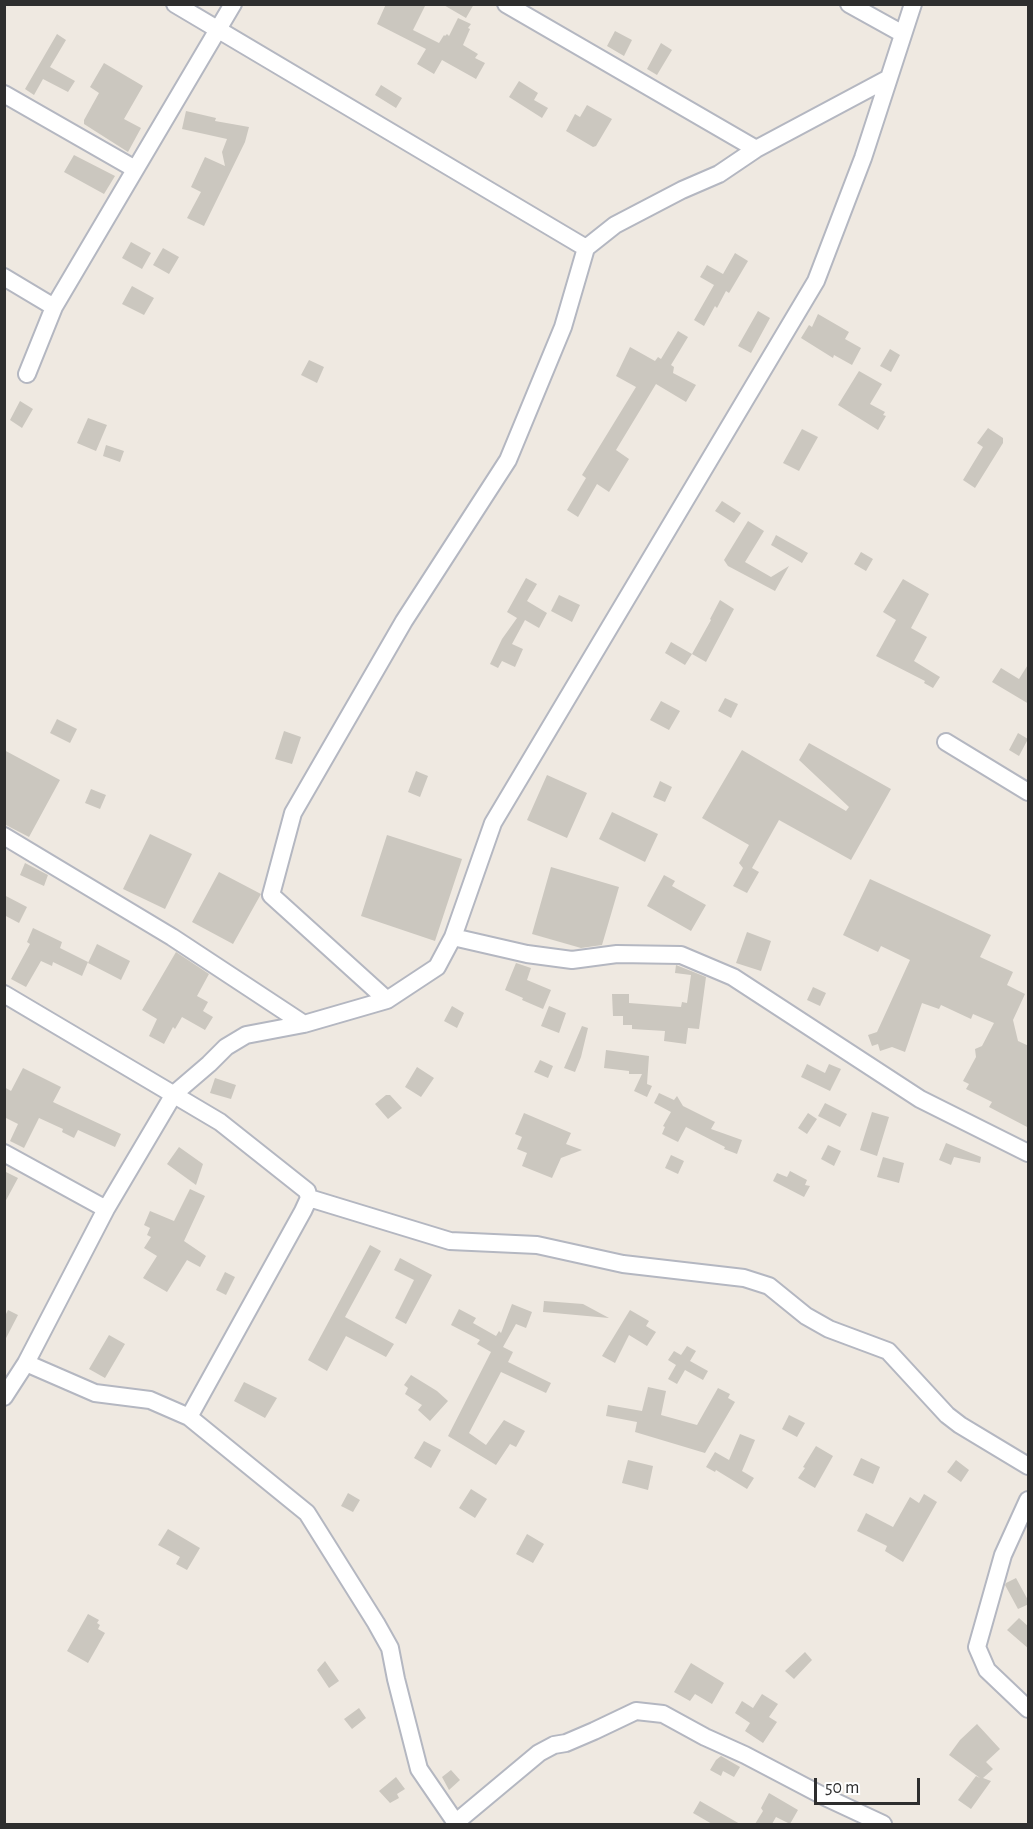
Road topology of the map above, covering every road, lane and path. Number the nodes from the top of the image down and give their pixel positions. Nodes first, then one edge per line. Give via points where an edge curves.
1 (175, 4) edge
2 (233, 4) edge
3 (506, 4) edge
4 (849, 4) edge
5 (913, 4) edge
6 (219, 30) junction
7 (903, 34) junction
8 (889, 78) junction
9 (4, 94) edge
10 (756, 149) junction
11 (135, 169) junction
12 (586, 248) junction
13 (4, 277) edge
14 (54, 307) junction
15 (27, 374) dead end
16 (946, 742) dead end
17 (1029, 792) edge
18 (4, 836) edge
19 (453, 937) junction
20 (4, 994) edge
21 (387, 1000) junction
22 (304, 1024) junction
23 (174, 1094) junction
24 (4, 1153) edge
25 (1029, 1153) edge
26 (309, 1198) junction
27 (106, 1209) junction
28 (26, 1363) junction
29 (4, 1397) edge
30 (189, 1417) junction
31 (1029, 1466) edge
32 (1029, 1500) edge
33 (1029, 1709) edge
34 (856, 1819) edge
35 (455, 1824) edge
36 (883, 1824) edge

1 - 6 street
2 - 6 street
3 - 10 street
4 - 7 street
5 - 7 street
6 - 11 street
6 - 12 street
7 - 8 street
8 - 10 street
8 - 19 street via 816,281 493,824
9 - 11 street
10 - 12 street via 719,174 615,225
11 - 14 street
12 - 21 street via 563,327 507,460 404,621 293,813 272,895
13 - 14 street
14 - 15 street
16 - 17 street
18 - 22 street via 172,937
19 - 21 street via 437,967
19 - 25 street via 573,960 617,954 681,955 733,977 920,1099
20 - 23 street
21 - 22 street
22 - 23 street via 246,1035 226,1047
23 - 26 street via 220,1122 308,1191
23 - 27 street
24 - 27 street
26 - 30 street
26 - 31 street via 450,1240 537,1245 623,1264 744,1278 769,1286 829,1329 888,1351 960,1425
27 - 28 street
28 - 29 street
28 - 30 street via 95,1393 150,1400
30 - 35 street via 307,1513 390,1648 419,1769
32 - 33 street via 1004,1555 977,1647 987,1671
34 - 35 street via 825,1797 663,1714 636,1711 539,1753
34 - 36 street

